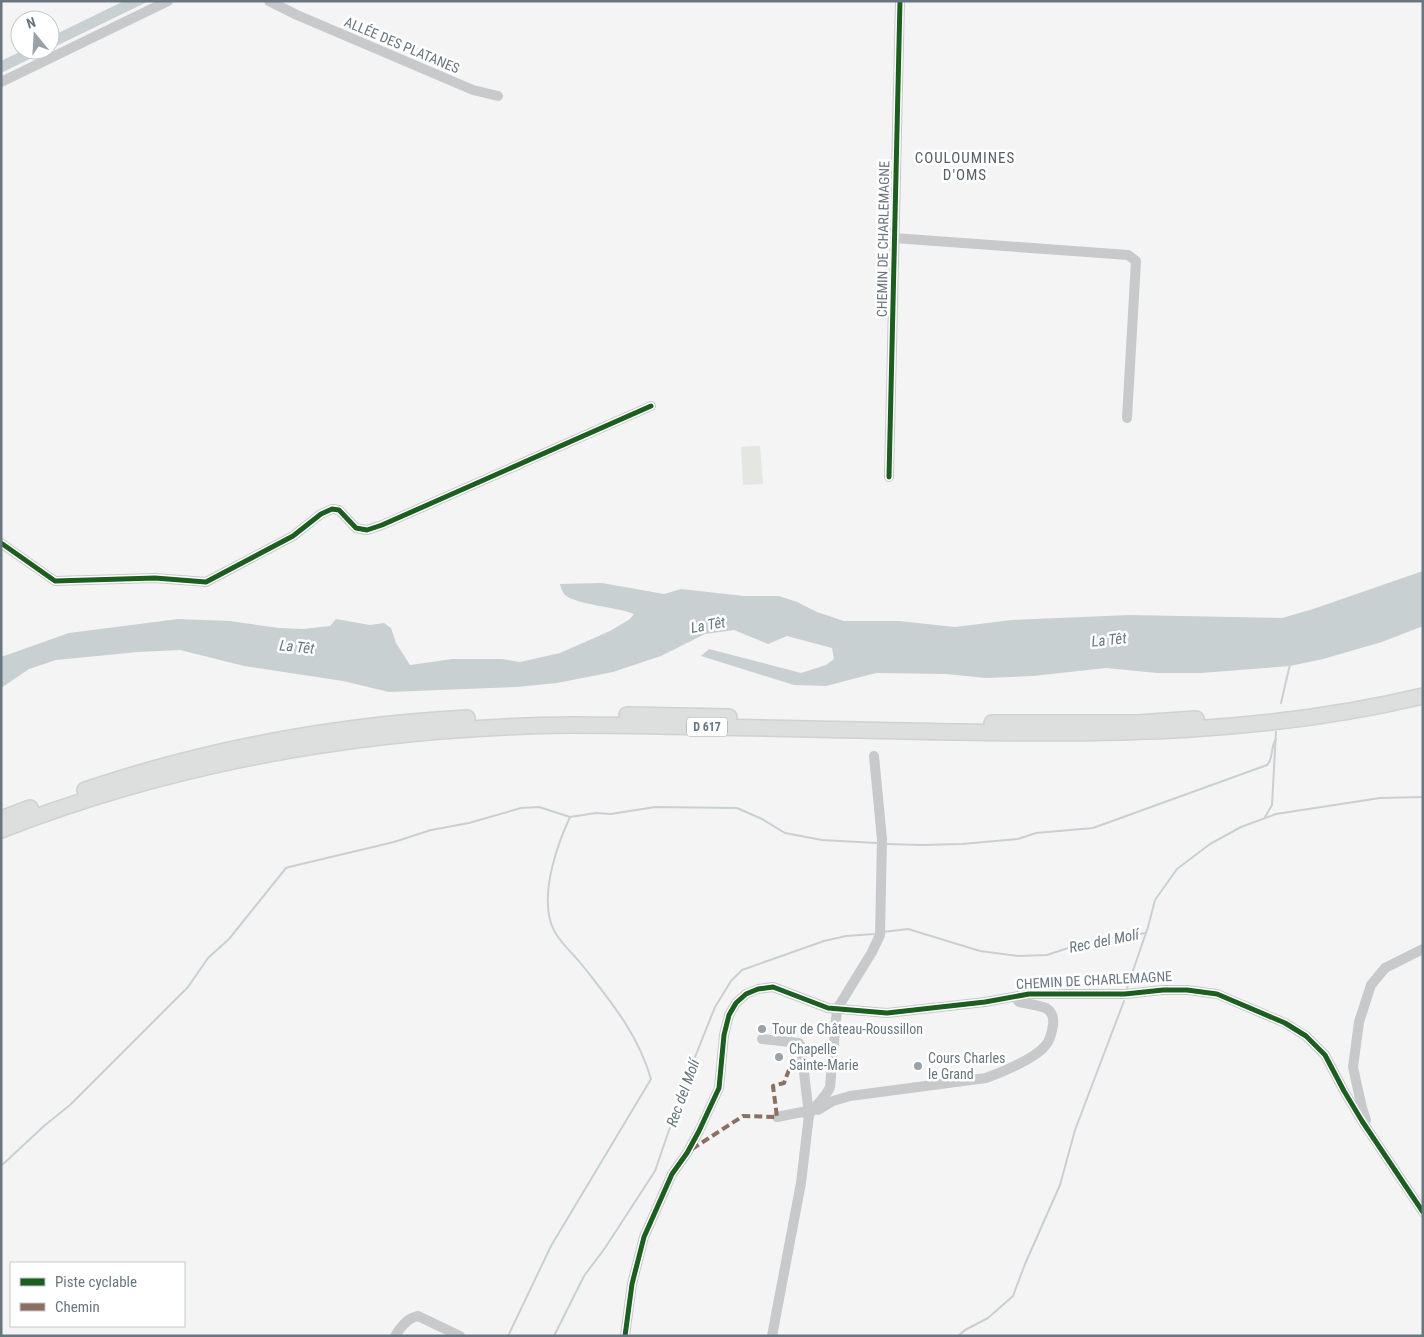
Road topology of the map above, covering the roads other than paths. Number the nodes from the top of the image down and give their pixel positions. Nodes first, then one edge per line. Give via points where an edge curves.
1 (168, 1) edge
2 (269, 1) edge
3 (900, 1) edge
4 (1, 82) edge
5 (498, 96) dead end
6 (894, 238) junction
7 (651, 406) dead end
8 (1128, 418) dead end
9 (889, 477) dead end
10 (1, 543) edge
11 (1423, 687) edge
12 (1423, 696) edge
13 (874, 756) dead end
14 (1, 818) edge
15 (1, 830) edge
16 (1423, 949) edge
17 (1015, 996) junction
18 (837, 1009) junction
19 (762, 1040) dead end
20 (809, 1115) junction
21 (777, 1117) dead end
22 (1373, 1137) junction
23 (1423, 1212) edge
24 (395, 1336) edge
25 (460, 1336) edge
26 (625, 1336) edge
27 (772, 1336) edge

1 - 4 street
2 - 5 street, ALLÉE DES PLATANES via 473,90
3 - 6 street, CHEMIN DE CHARLEMAGNE
6 - 8 street via 1128,255 1136,262
6 - 9 street, CHEMIN DE CHARLEMAGNE
7 - 10 street via 367,530 356,528 339,510 332,509 293,536 206,582 155,578 55,581
11 - 14 highway, D 617 via 1272,714 1137,723 945,723 573,715 419,722 304,737 210,755 107,783
12 - 15 highway, D 617 via 1283,720 1135,733 576,725 403,734 295,749 192,771 99,796
13 - 18 street via 882,845 880,933
16 - 22 street via 1385,968 1372,985 1359,1022 1353,1067 1362,1108
17 - 18 street, CHEMIN DE CHARLEMAGNE via 887,1013
17 - 20 street via 1019,1002 1045,1008 1052,1013 1052,1034 1046,1046 1036,1054 986,1078 850,1096 833,1101
17 - 22 street, CHEMIN DE CHARLEMAGNE via 1163,990 1216,994 1285,1023 1306,1036 1325,1055
18 - 20 street via 830,1087
18 - 26 street, CHEMIN DE CHARLEMAGNE via 773,988 758,989 736,1003 724,1034 719,1088 699,1131 672,1174 644,1237 632,1284
19 - 20 street via 799,1044 801,1047
20 - 21 street via 802,1112
20 - 27 street via 801,1183
22 - 23 street, CHEMIN DE CHARLEMAGNE
24 - 25 street via 403,1324 418,1316

